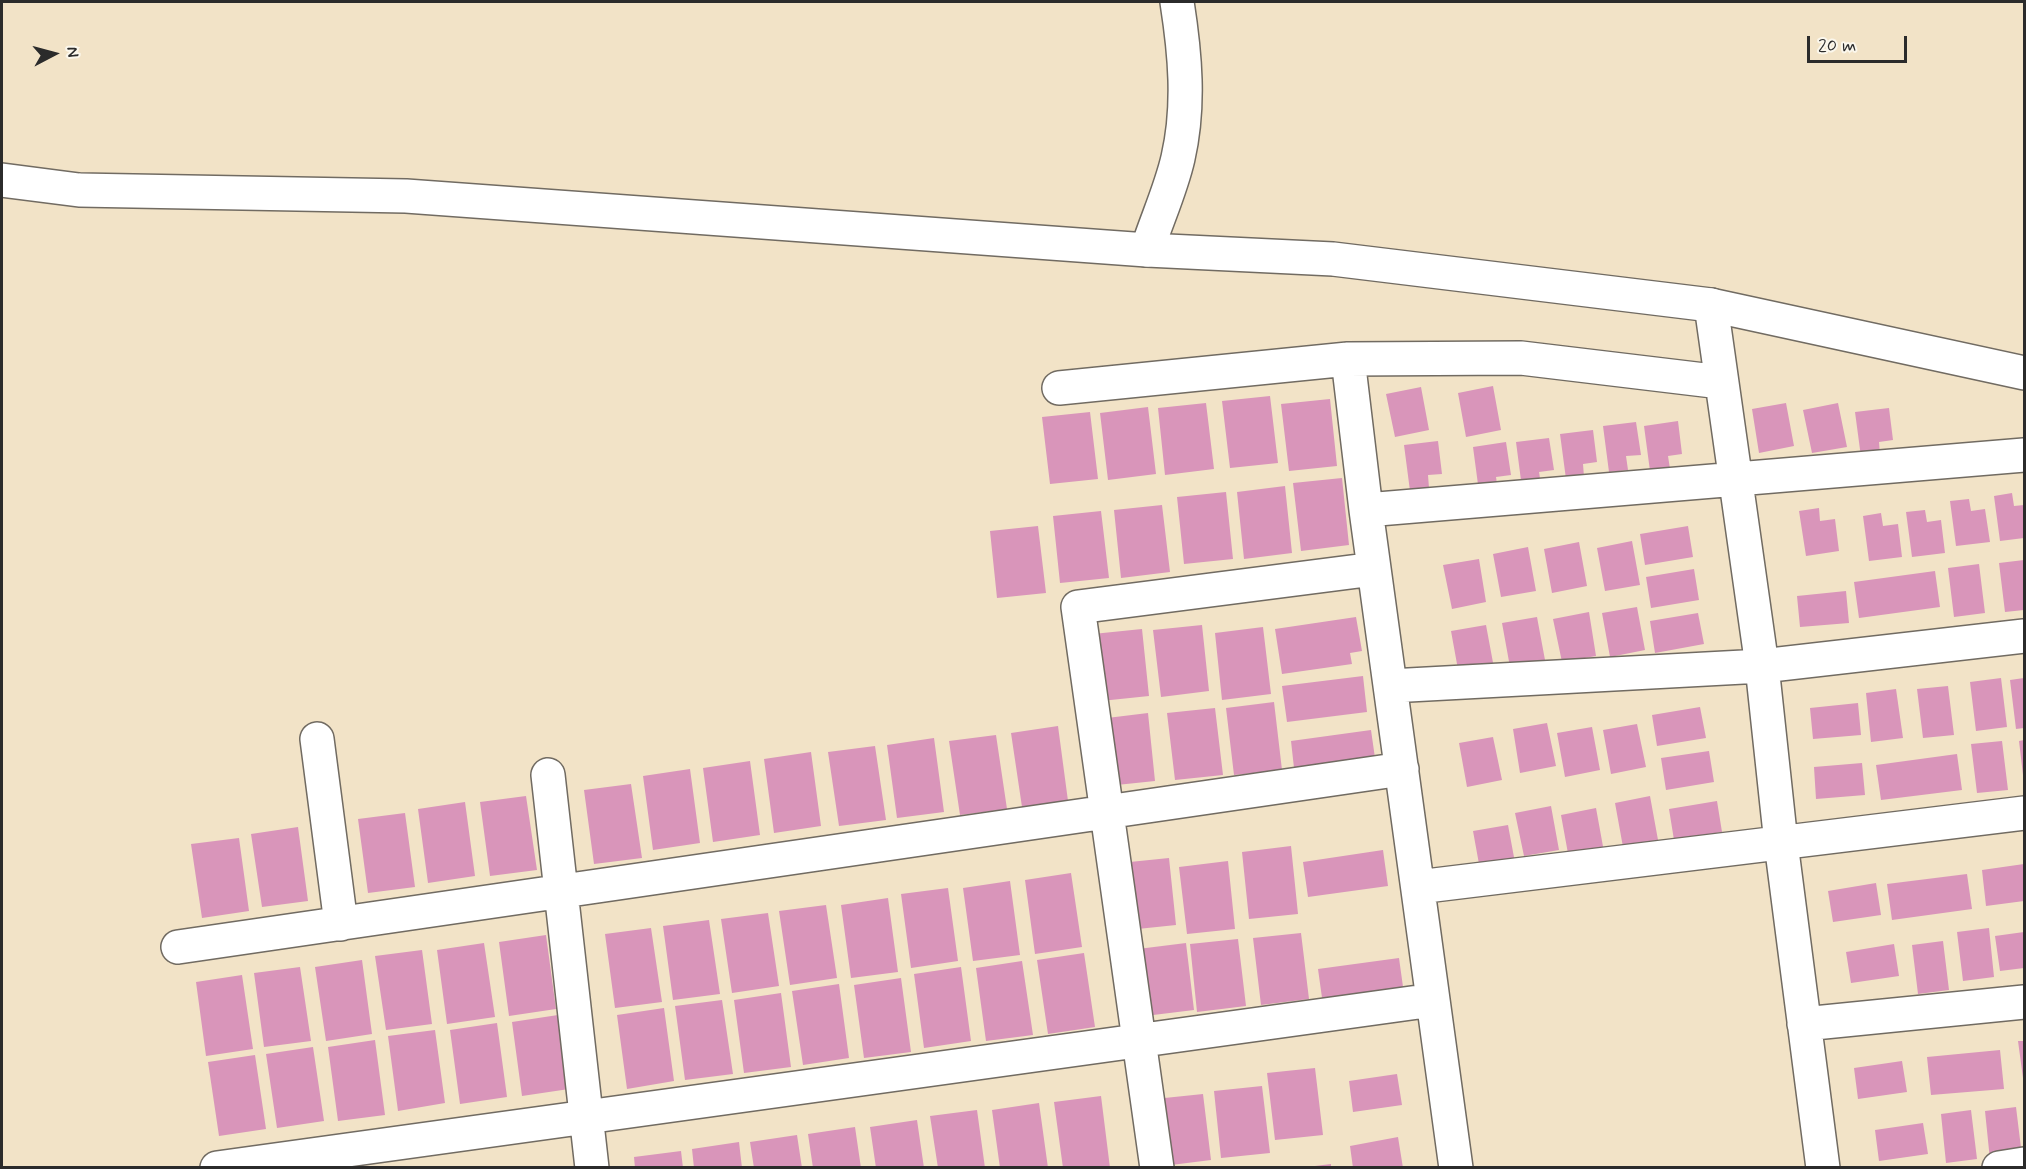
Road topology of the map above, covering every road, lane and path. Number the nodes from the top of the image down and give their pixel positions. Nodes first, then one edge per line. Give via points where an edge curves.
1 (1177, 2) edge
2 (2, 180) edge
3 (1147, 250) junction
4 (1711, 305) junction
5 (1348, 358) junction
6 (2025, 373) edge
7 (1722, 382) junction
8 (1059, 388) dead end
9 (2025, 455) edge
10 (1734, 480) junction
11 (1366, 510) junction
12 (1374, 569) junction
13 (2025, 636) edge
14 (1762, 666) junction
15 (1390, 686) junction
16 (317, 739) dead end
17 (1402, 769) junction
18 (548, 775) dead end
19 (1107, 811) junction
20 (2025, 813) edge
21 (1781, 843) junction
22 (1418, 887) junction
23 (561, 891) junction
24 (341, 924) junction
25 (178, 947) dead end
26 (1433, 1000) junction
27 (2025, 1002) edge
28 (1804, 1024) junction
29 (1139, 1040) junction
30 (587, 1117) junction
31 (2025, 1164) edge
32 (217, 1167) edge
33 (592, 1167) edge
34 (1157, 1167) edge
35 (1456, 1167) edge
36 (1823, 1167) edge
37 (1999, 1167) edge

1 - 3 street via 1184,46 1186,108 1178,158
2 - 3 street via 79,190 406,196
3 - 4 street via 1333,260
4 - 6 street
4 - 7 street
5 - 7 street via 1521,358
5 - 8 street
5 - 11 street
7 - 10 street
9 - 10 street
10 - 11 street
10 - 14 street
11 - 12 street
12 - 15 street
12 - 19 street via 1078,607
13 - 14 street
14 - 15 street
14 - 21 street
15 - 17 street
16 - 24 street
17 - 19 street
17 - 22 street
18 - 23 street
19 - 23 street
19 - 29 street
20 - 21 street
21 - 22 street
21 - 28 street
22 - 26 street
23 - 24 street
23 - 30 street
24 - 25 street
26 - 29 street
26 - 35 street
27 - 28 street
28 - 36 street
29 - 30 street
29 - 34 street
30 - 32 street
30 - 33 street
31 - 37 street

